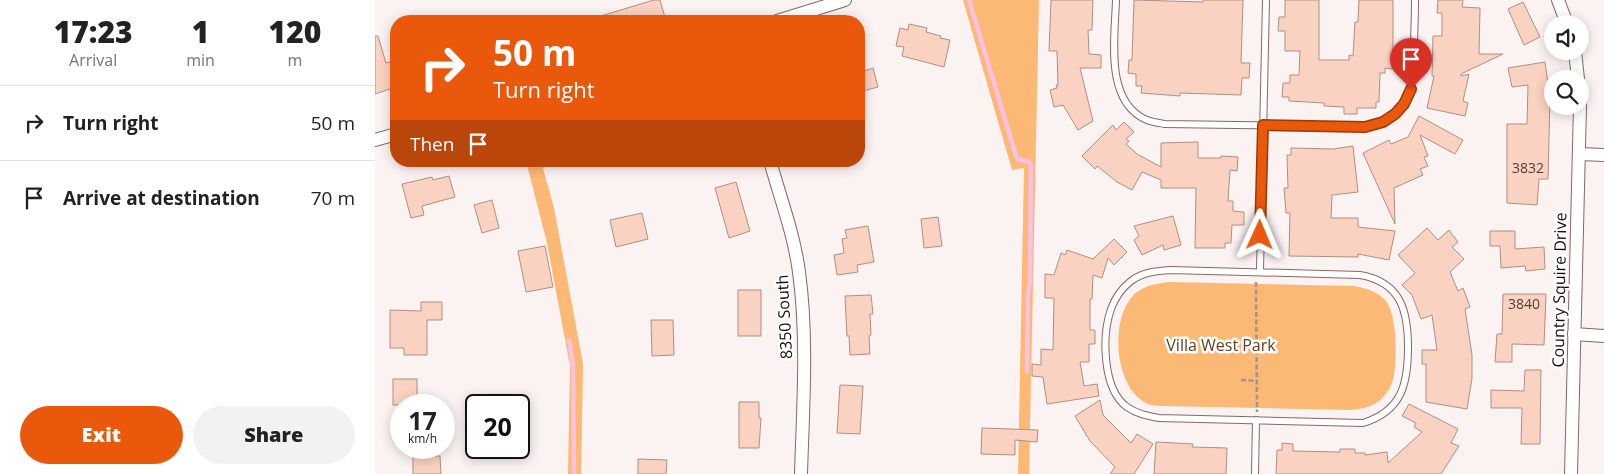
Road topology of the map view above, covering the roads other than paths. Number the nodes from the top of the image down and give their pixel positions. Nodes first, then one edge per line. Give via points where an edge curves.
1 (845, 0) edge
2 (1116, 0) edge
3 (1266, 0) edge
4 (1415, 0) edge
5 (1558, 0) edge
6 (796, 15) edge
7 (1564, 15) edge
8 (1579, 115) edge
9 (1263, 125) junction
10 (390, 136) edge
11 (375, 140) edge
12 (1579, 154) junction
13 (1604, 155) edge
14 (772, 167) edge
15 (1259, 271) junction
16 (1574, 334) junction
17 (1604, 336) edge
18 (1256, 420) junction
19 (801, 474) edge
20 (1255, 474) edge
21 (1571, 474) edge

1 - 6 street
2 - 9 lane via 1117,83 1122,98 1134,111 1147,120 1165,124
3 - 9 lane
4 - 9 lane via 1414,72 1411,89 1395,114 1383,122 1365,127
5 - 7 street
8 - 12 street, Country Squire Drive
9 - 15 lane
10 - 11 street
12 - 13 street
12 - 16 street, Country Squire Drive
14 - 19 street, 8350 South via 799,271 803,359
15 - 18 lane via 1171,270 1140,275 1114,300 1107,320 1106,347 1109,379 1116,394 1141,414 1159,418
15 - 18 lane via 1360,275 1376,279 1387,286 1403,306 1408,323 1408,349 1403,390 1385,413 1375,419 1352,423
16 - 17 street
16 - 21 street, Country Squire Drive
18 - 20 lane

